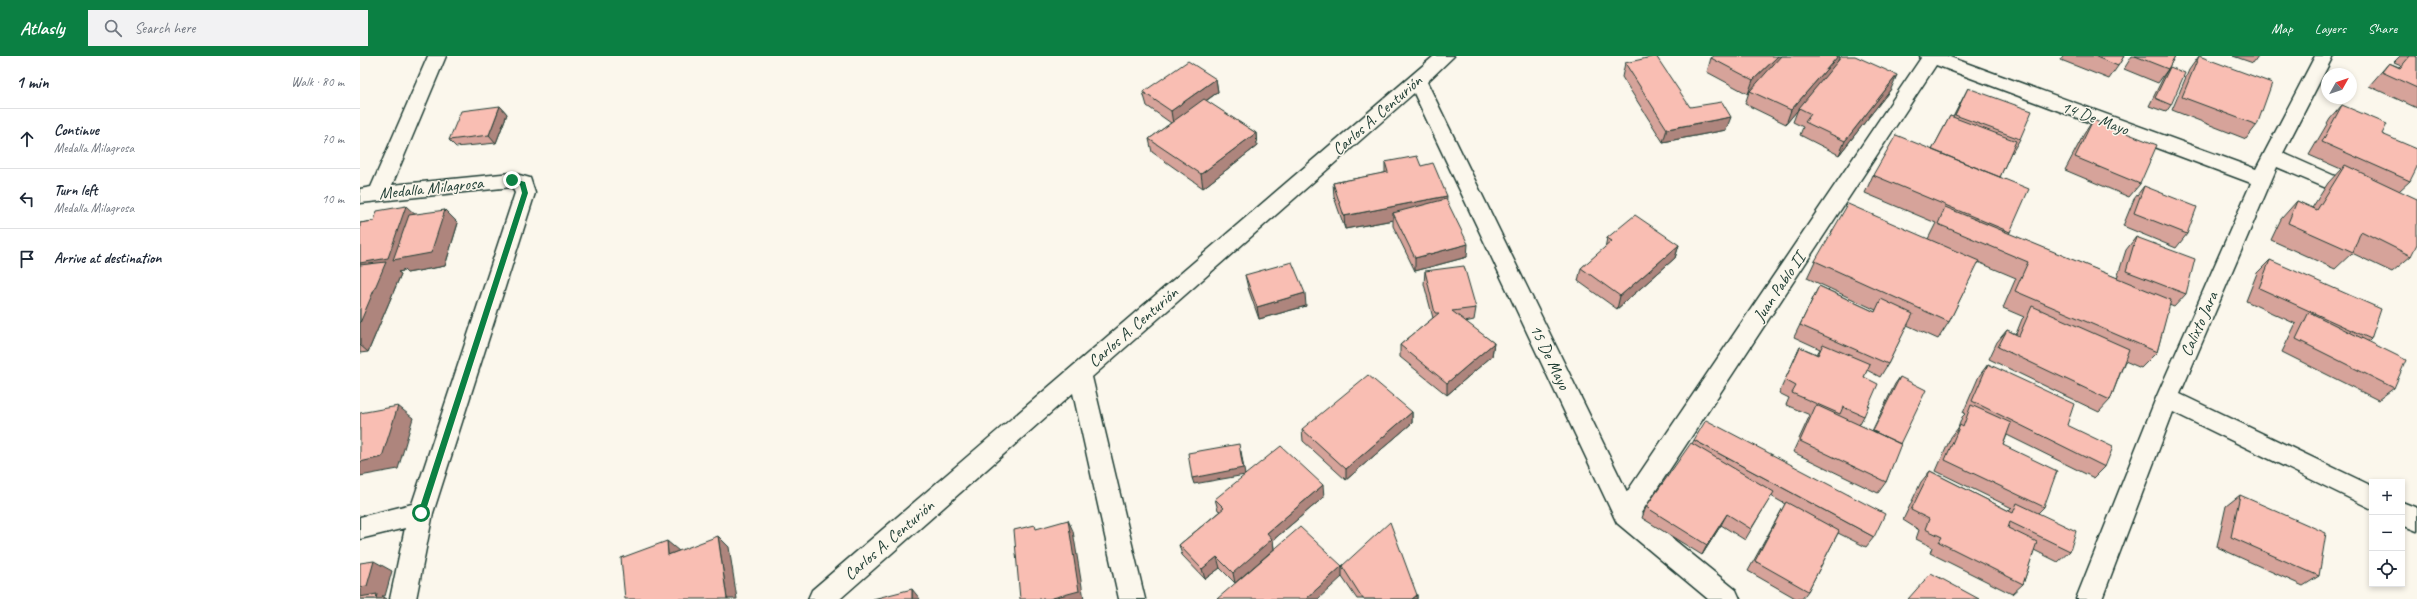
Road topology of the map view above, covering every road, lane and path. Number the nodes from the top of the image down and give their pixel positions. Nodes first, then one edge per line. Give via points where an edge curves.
1 (437, 56) edge
2 (1445, 56) edge
3 (2324, 56) edge
4 (1930, 57) edge
5 (1417, 80) junction
6 (2272, 156) junction
7 (2262, 179) junction
8 (369, 195) edge
9 (2374, 201) edge
10 (1080, 372) junction
11 (2167, 398) junction
12 (2369, 497) edge
13 (421, 513) junction
14 (2405, 514) edge
15 (1626, 515) junction
16 (2417, 520) edge
17 (360, 528) edge
18 (403, 599) edge
19 (822, 599) edge
20 (1132, 599) edge
21 (1727, 599) edge
22 (2089, 599) edge

1 - 8 street
2 - 5 street, Carlos A. Centurión
3 - 6 street, Calixto Jara
4 - 7 street, 14 De Mayo
4 - 15 street, Juan Pablo II
5 - 10 street, Carlos A. Centurión
5 - 15 street, 15 De Mayo
6 - 7 street, Calixto Jara
6 - 9 street
7 - 11 street, Calixto Jara
8 - 13 street, Medalla Milagrosa via 512,180 523,183 525,193
10 - 19 street, Carlos A. Centurión
10 - 20 street
11 - 12 street
11 - 22 street, Calixto Jara
13 - 17 street
13 - 18 street, Medalla Milagrosa
14 - 16 street
15 - 21 street, 15 De Mayo

